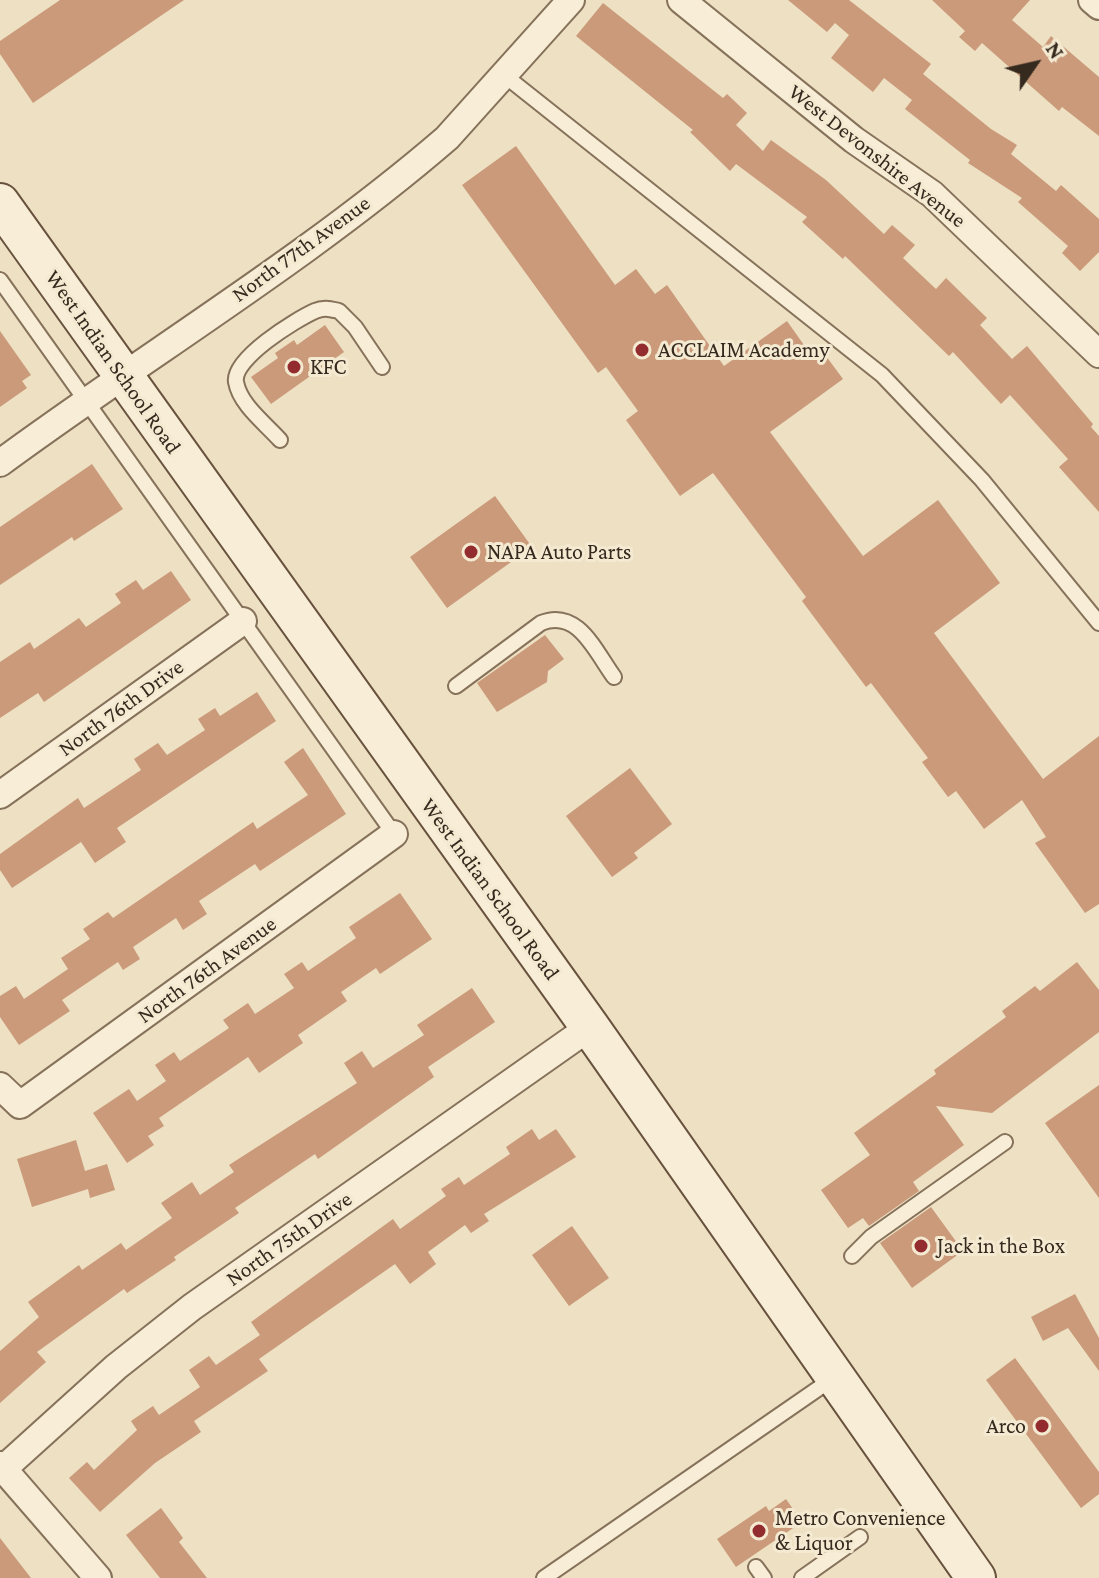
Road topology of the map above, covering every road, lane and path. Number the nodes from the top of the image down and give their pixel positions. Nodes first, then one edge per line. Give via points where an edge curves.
1 (571, 0) edge
2 (681, 0) edge
3 (1092, 0) edge
4 (1099, 6) edge
5 (504, 75) junction
6 (0, 203) edge
7 (0, 280) edge
8 (1099, 354) edge
9 (382, 367) dead end
10 (123, 376) junction
11 (86, 400) junction
12 (280, 440) dead end
13 (0, 463) edge
14 (243, 621) junction
15 (1099, 623) edge
16 (614, 677) dead end
17 (456, 686) dead end
18 (0, 795) edge
19 (394, 834) joint
20 (590, 1027) junction
21 (0, 1086) edge
22 (1005, 1142) dead end
23 (852, 1256) dead end
24 (835, 1377) junction
25 (2, 1467) edge
26 (860, 1537) dead end
27 (98, 1578) edge
28 (544, 1578) edge
29 (802, 1578) edge
30 (976, 1578) edge

1 - 5 street, North 77th Avenue
2 - 8 street, West Devonshire Avenue via 854,140 932,194
3 - 4 street
5 - 10 street, North 77th Avenue via 447,138 352,215
5 - 15 lane via 882,375 982,480
6 - 10 main road, West Indian School Road
7 - 11 lane, West Indian School Road
9 - 12 lane via 339,311 317,310 275,337 243,360 235,374 249,406
10 - 11 street, North 77th Avenue
10 - 20 main road, West Indian School Road
11 - 13 street, North 77th Avenue
11 - 14 lane, West Indian School Road
14 - 18 street, North 76th Drive
14 - 19 lane, West Indian School Road
16 - 17 lane via 579,628 554,618
19 - 21 street, North 76th Avenue via 20,1105
20 - 24 main road, West Indian School Road
20 - 25 street, North 75th Drive via 192,1307
22 - 23 lane
24 - 28 lane
24 - 30 main road, West Indian School Road
25 - 27 street
26 - 29 lane

